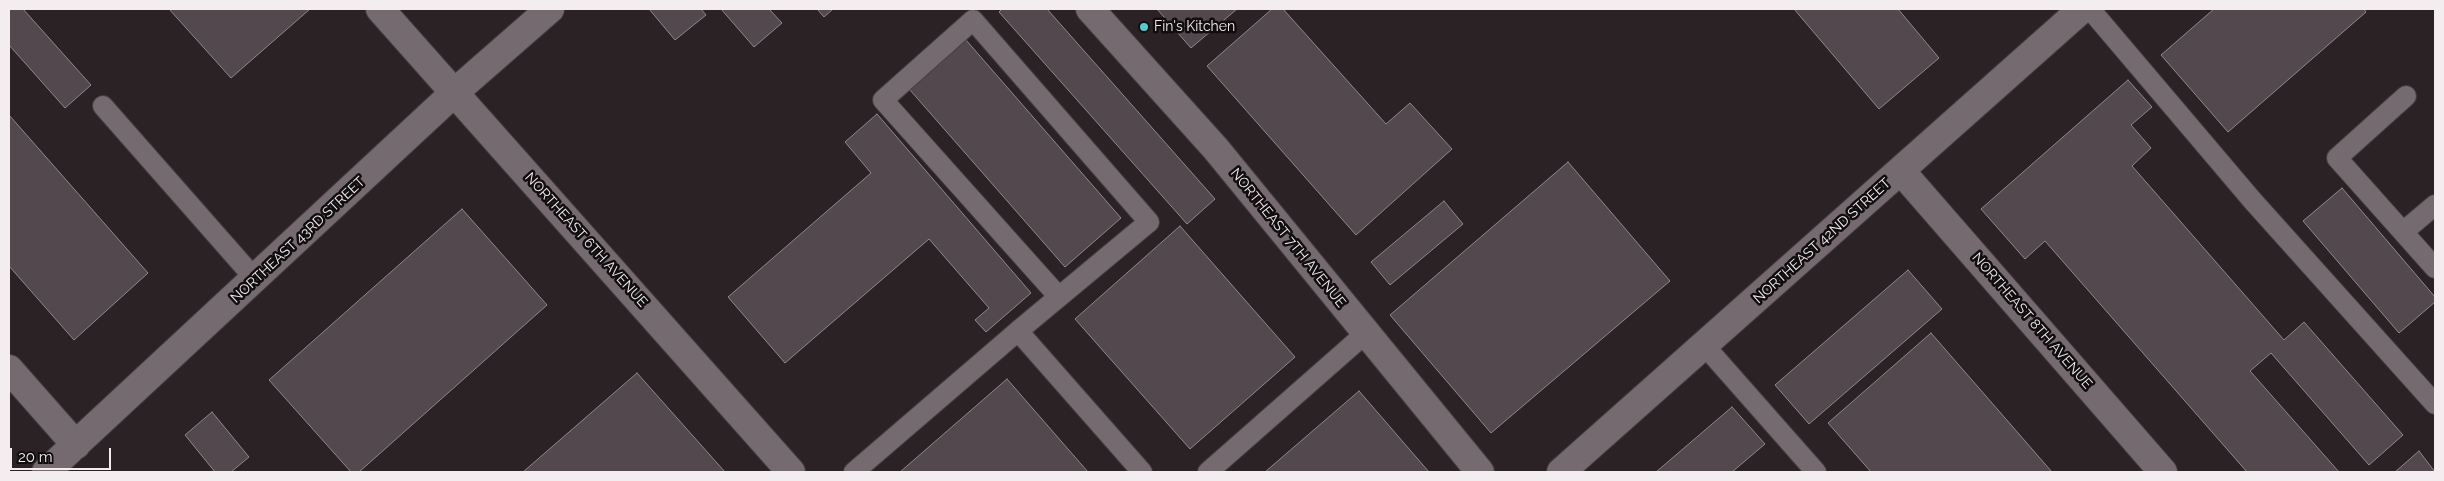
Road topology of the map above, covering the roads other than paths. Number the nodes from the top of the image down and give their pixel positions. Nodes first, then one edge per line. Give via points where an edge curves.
1 (380, 9) edge
2 (550, 9) edge
3 (1090, 9) edge
4 (2082, 9) edge
5 (2090, 9) edge
6 (455, 92) junction
7 (2406, 96) dead end
8 (103, 106) dead end
9 (1900, 171) junction
10 (2435, 205) edge
11 (2403, 232) junction
12 (2435, 268) edge
13 (256, 280) junction
14 (1059, 297) junction
15 (1018, 331) junction
16 (1366, 333) junction
17 (1704, 346) junction
18 (9, 369) edge
19 (2435, 404) edge
20 (76, 445) junction
21 (46, 472) edge
22 (791, 472) edge
23 (854, 472) edge
24 (1142, 472) edge
25 (1208, 472) edge
26 (1480, 472) edge
27 (1561, 472) edge
28 (1816, 472) edge
29 (2163, 472) edge

1 - 6 street, NORTHEAST 6TH AVENUE
2 - 6 street, NORTHEAST 43RD STREET
3 - 16 street, NORTHEAST 7TH AVENUE via 1216,149
4 - 9 street, NORTHEAST 42ND STREET
5 - 19 lane via 2252,200
6 - 13 street, NORTHEAST 43RD STREET
6 - 22 street, NORTHEAST 6TH AVENUE
7 - 11 lane via 2337,158
8 - 13 lane
9 - 17 street, NORTHEAST 42ND STREET
9 - 29 street, NORTHEAST 8TH AVENUE
10 - 11 lane
11 - 12 lane
13 - 20 street, NORTHEAST 43RD STREET
14 - 14 lane via 1149,222 973,20 883,100
14 - 15 lane
15 - 23 lane
15 - 24 lane
16 - 25 lane
16 - 26 street, NORTHEAST 7TH AVENUE
17 - 27 street, NORTHEAST 42ND STREET
17 - 28 lane
18 - 20 street
20 - 21 street, NORTHEAST 43RD STREET

